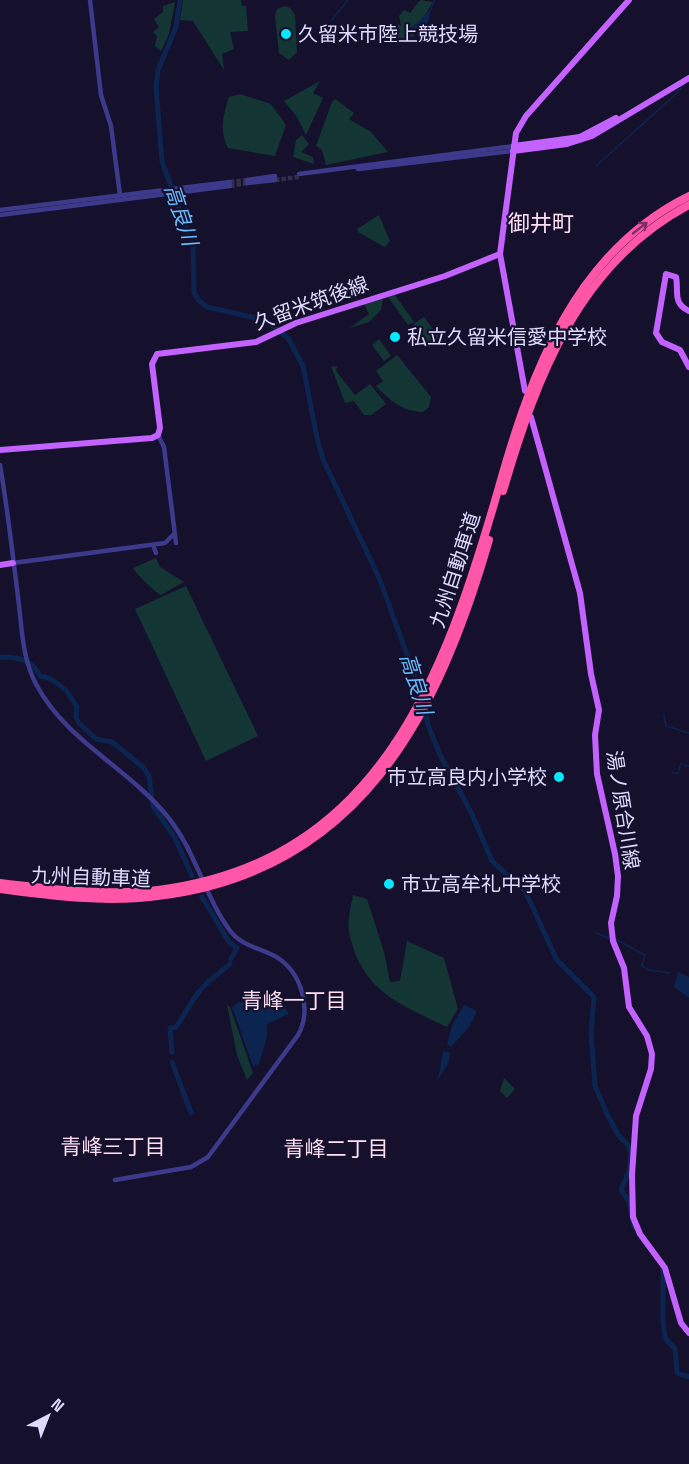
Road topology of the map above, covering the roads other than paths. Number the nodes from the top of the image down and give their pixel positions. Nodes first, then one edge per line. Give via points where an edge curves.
1 (90, 0) edge
2 (629, 0) edge
3 (689, 76) edge
4 (514, 149) junction
5 (299, 175) tunnel mouth
6 (275, 178) tunnel mouth
7 (247, 182) tunnel mouth
8 (230, 184) tunnel mouth
9 (169, 191) junction
10 (120, 195) junction
11 (689, 196) edge
12 (689, 205) edge
13 (0, 210) edge
14 (0, 215) edge
15 (500, 255) junction
16 (689, 310) edge
17 (689, 367) edge
18 (525, 391) dead end
19 (531, 417) dead end
20 (158, 435) junction
21 (0, 450) edge
22 (0, 465) edge
23 (173, 535) junction
24 (176, 543) dead end
25 (153, 545) junction
26 (156, 553) dead end
27 (13, 563) junction
28 (0, 566) edge
29 (428, 696) junction
30 (408, 731) junction
31 (0, 883) edge
32 (0, 889) edge
33 (115, 1180) dead end
34 (689, 1334) edge

1 - 10 street via 100,95 111,126
2 - 4 main road via 526,116 518,127
3 - 4 main road via 592,132
4 - 5 street
4 - 15 main road
6 - 7 street
8 - 9 street
9 - 10 street
9 - 14 street
10 - 13 street
29 -> 11 highway, 九州自動車道 via 465,598 526,398 561,320 614,250 658,214
12 - 29 highway, 九州自動車道 via 619,256 597,280 567,325 539,383 467,608
15 - 18 main road
15 - 20 main road, 久留米筑後線 via 296,323 256,342 157,354 152,364
16 - 17 main road via 676,298 676,276 666,274 656,333 662,342 680,350
19 - 34 main road, 湯ノ原合川線 via 580,593 599,710 595,735 597,774 618,876 611,923 613,941 624,968 629,1007 652,1054 651,1070 636,1116 633,1217 640,1234 665,1268 681,1323
20 - 21 main road
20 - 23 street via 164,447
22 - 27 street
23 - 24 street
23 - 25 street via 165,543
25 - 26 street
25 - 27 street
27 - 28 main road
27 - 33 street via 25,653 42,695 61,718 167,815 183,837 233,934 248,946 277,958 289,969 304,999 304,1022 292,1043 208,1157 191,1167
29 - 30 highway, 九州自動車道
30 - 31 highway, 九州自動車道 via 332,816 275,854 233,873 191,885 128,891 72,891
30 - 32 highway, 九州自動車道 via 383,773 336,820 300,847 235,879 192,891 128,898

